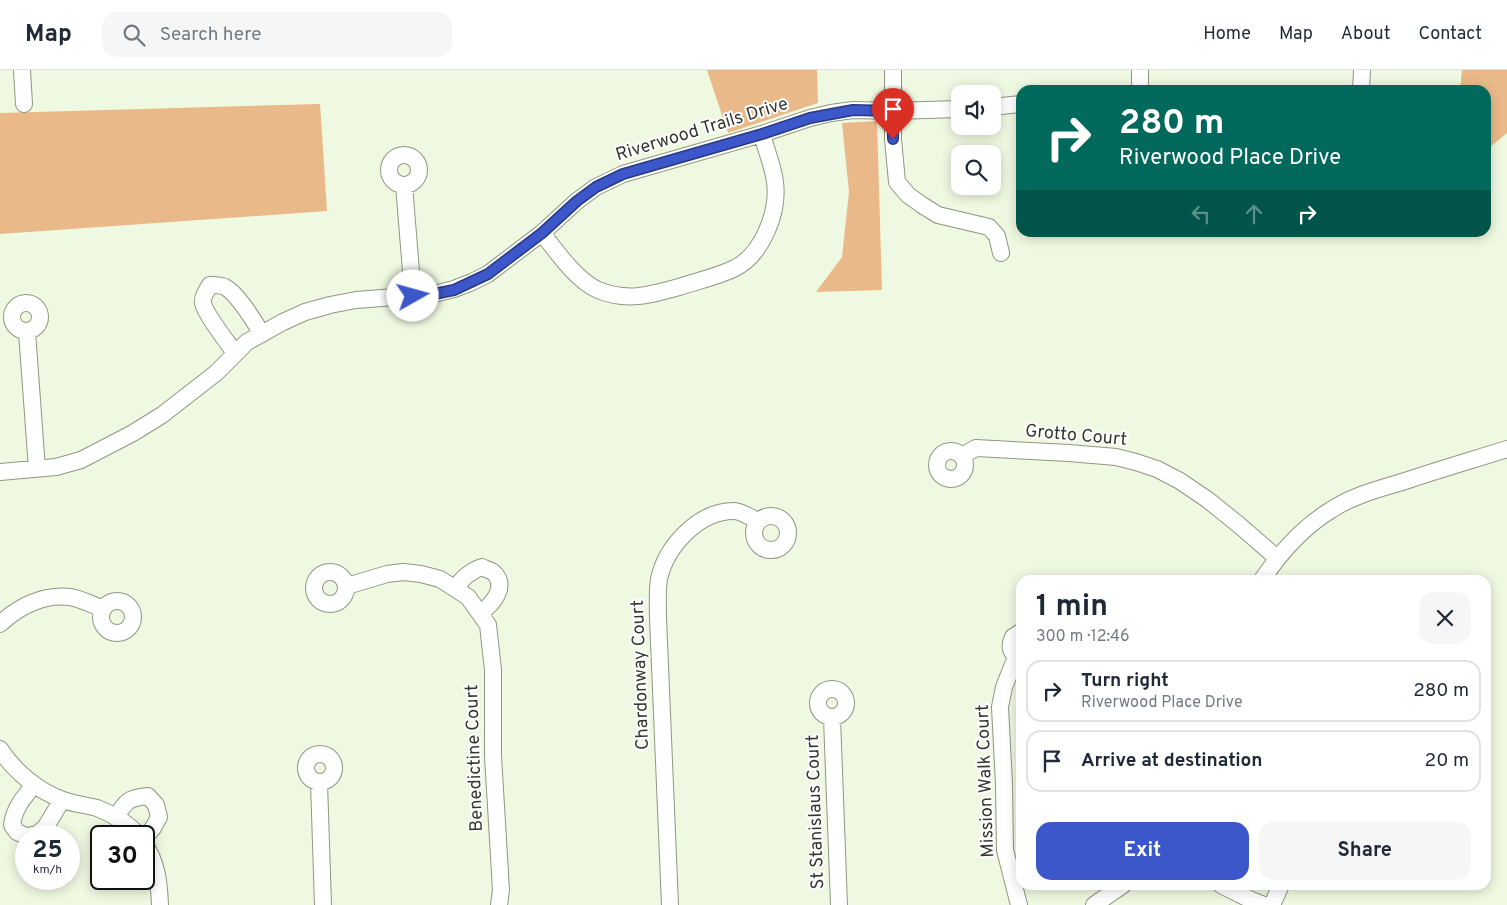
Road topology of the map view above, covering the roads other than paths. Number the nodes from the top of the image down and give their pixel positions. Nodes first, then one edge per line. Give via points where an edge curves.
1 (22, 70) edge
2 (893, 70) edge
3 (1140, 70) edge
4 (1362, 70) edge
5 (1140, 85) edge
6 (1361, 85) edge
7 (24, 104) dead end
8 (1016, 105) edge
9 (1001, 106) edge
10 (951, 109) edge
11 (893, 111) junction
12 (762, 134) junction
13 (404, 185) dead end
14 (542, 233) junction
15 (1001, 253) dead end
16 (413, 296) junction
17 (27, 332) dead end
18 (262, 334) junction
19 (235, 353) junction
20 (1507, 449) edge
21 (962, 456) dead end
22 (37, 469) junction
23 (0, 472) edge
24 (758, 521) dead end
25 (1277, 558) junction
26 (1265, 575) edge
27 (347, 586) dead end
28 (455, 588) junction
29 (103, 609) dead end
30 (480, 613) junction
31 (0, 624) edge
32 (1016, 635) edge
33 (1016, 656) edge
34 (1016, 664) edge
35 (832, 718) dead end
36 (0, 749) edge
37 (319, 783) dead end
38 (34, 784) junction
39 (62, 800) junction
40 (116, 817) junction
41 (46, 825) edge
42 (126, 825) edge
43 (155, 825) edge
44 (15, 829) edge
45 (155, 866) edge
46 (1116, 890) edge
47 (1232, 890) edge
48 (1279, 890) edge
49 (160, 905) edge
50 (323, 905) edge
51 (499, 905) edge
52 (670, 905) edge
53 (839, 905) edge
54 (1019, 905) edge
55 (1094, 905) edge
56 (1264, 905) edge
57 (1272, 905) edge

1 - 7 street
2 - 11 street
3 - 5 street
4 - 6 street
8 - 9 street
10 - 11 street, Riverwood Trails Drive
11 - 12 street, Riverwood Trails Drive via 831,113
11 - 15 street via 897,182 908,195 938,215 989,227 997,236
12 - 14 street, Riverwood Trails Drive via 623,174 596,187
12 - 14 street via 775,182 775,203 761,242 735,269 648,296 630,298 597,289 583,280
13 - 16 street
14 - 16 street, Riverwood Trails Drive via 488,274 472,282 454,290
16 - 18 street, Riverwood Trails Drive via 330,305 305,312
17 - 22 street
18 - 19 street, Riverwood Trails Drive
18 - 19 street via 242,304 226,288 210,285 203,303
19 - 22 street, Riverwood Trails Drive via 183,400 133,433 81,460
20 - 25 street via 1351,499 1312,524
21 - 25 street, Grotto Court via 976,448 1116,457 1136,462 1180,481 1208,500
22 - 23 street, Riverwood Trails Drive
24 - 52 street, Chardonway Court via 735,511 701,520 680,539 659,580
25 - 26 street
27 - 28 street, Benedictine Court via 403,572 440,579
28 - 30 street, Benedictine Court via 468,597
28 - 30 street via 472,571 482,567 493,571 500,589 489,607
29 - 31 street via 71,597 49,598 30,603
30 - 51 street, Benedictine Court via 488,624 493,670
32 - 33 street, Mission Walk Court via 1010,642 1012,653
34 - 54 street, Mission Walk Court via 1004,687 1000,707 1005,850
35 - 53 street, St Stanislaus Court
36 - 38 street
37 - 50 street
38 - 39 street
38 - 44 street via 13,816
39 - 40 street via 97,808
39 - 41 street
40 - 42 street
40 - 43 street via 125,803 135,797 148,796 156,805 159,817
45 - 49 street
46 - 55 street
47 - 56 street
48 - 57 street

